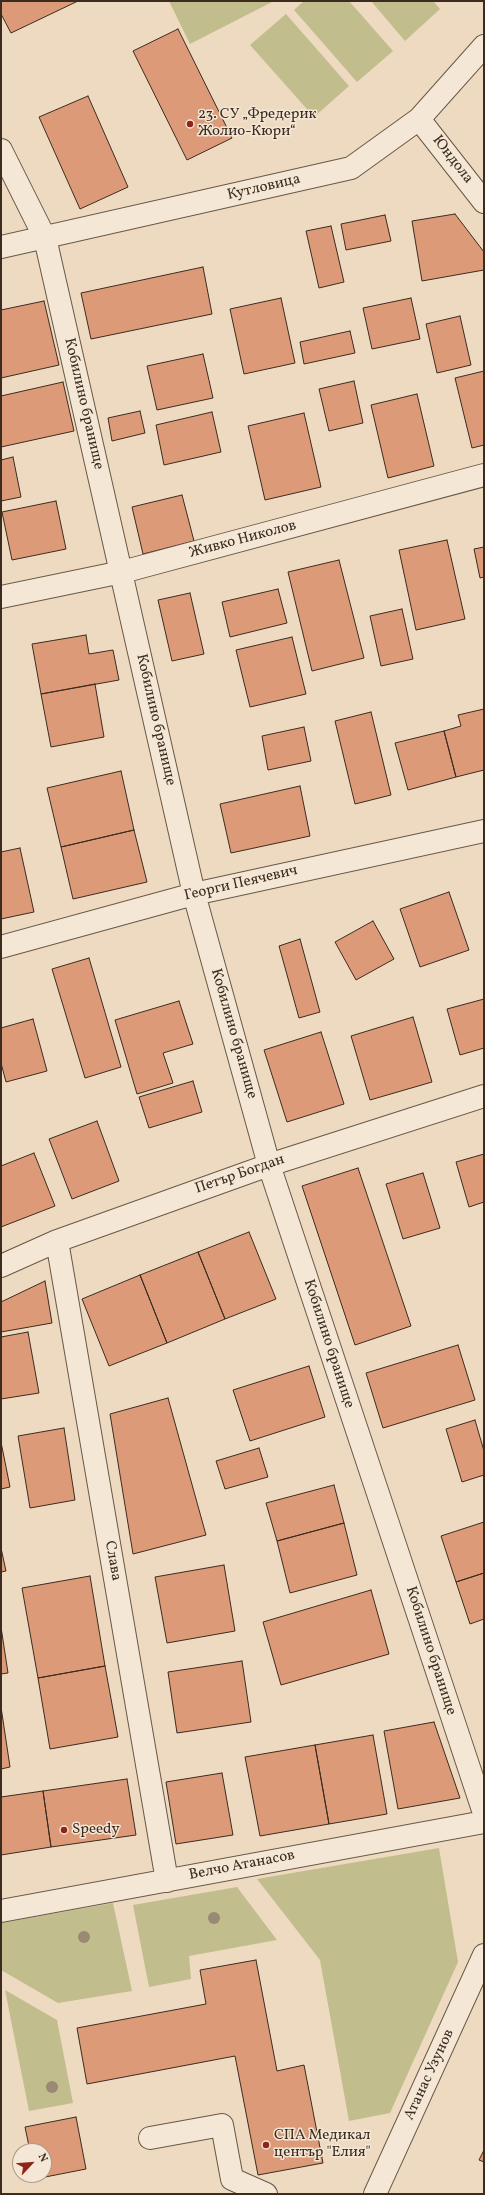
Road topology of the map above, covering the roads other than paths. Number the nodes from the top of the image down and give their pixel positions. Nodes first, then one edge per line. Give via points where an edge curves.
1 (484, 46) edge
2 (419, 119) junction
3 (1, 150) edge
4 (484, 202) edge
5 (45, 238) junction
6 (1, 247) edge
7 (484, 475) edge
8 (122, 572) junction
9 (1, 597) edge
10 (484, 831) edge
11 (194, 894) junction
12 (1, 947) edge
13 (484, 1096) edge
14 (269, 1165) junction
15 (57, 1241) junction
16 (1, 1266) edge
17 (484, 1813) edge
18 (484, 1822) edge
19 (167, 1880) junction
20 (1, 1911) edge
21 (484, 1955) edge
22 (150, 2138) dead end
23 (266, 2194) edge
24 (375, 2194) edge

1 - 2 street, Кутловица
2 - 4 street, Юндола
2 - 5 street, Кутловица via 351,168
3 - 5 street, Кобилино бранище
5 - 6 street, Кутловица
5 - 8 street, Кобилино бранище
7 - 8 street, Живко Николов
8 - 9 street, Живко Николов
8 - 11 street, Кобилино бранище
10 - 11 street, Георги Пеячевич
11 - 12 street, Георги Пеячевич
11 - 14 street, Кобилино бранище
13 - 14 street, Петър Богдан
14 - 15 street, Петър Богдан
14 - 17 street, Кобилино бранище
15 - 16 street, Петър Богдан
15 - 19 street, Слава
18 - 19 street, Велчо Атанасов
19 - 20 street, Велчо Атанасов
21 - 24 street, Атанас Узунов
22 - 23 street via 222,2125 232,2179

